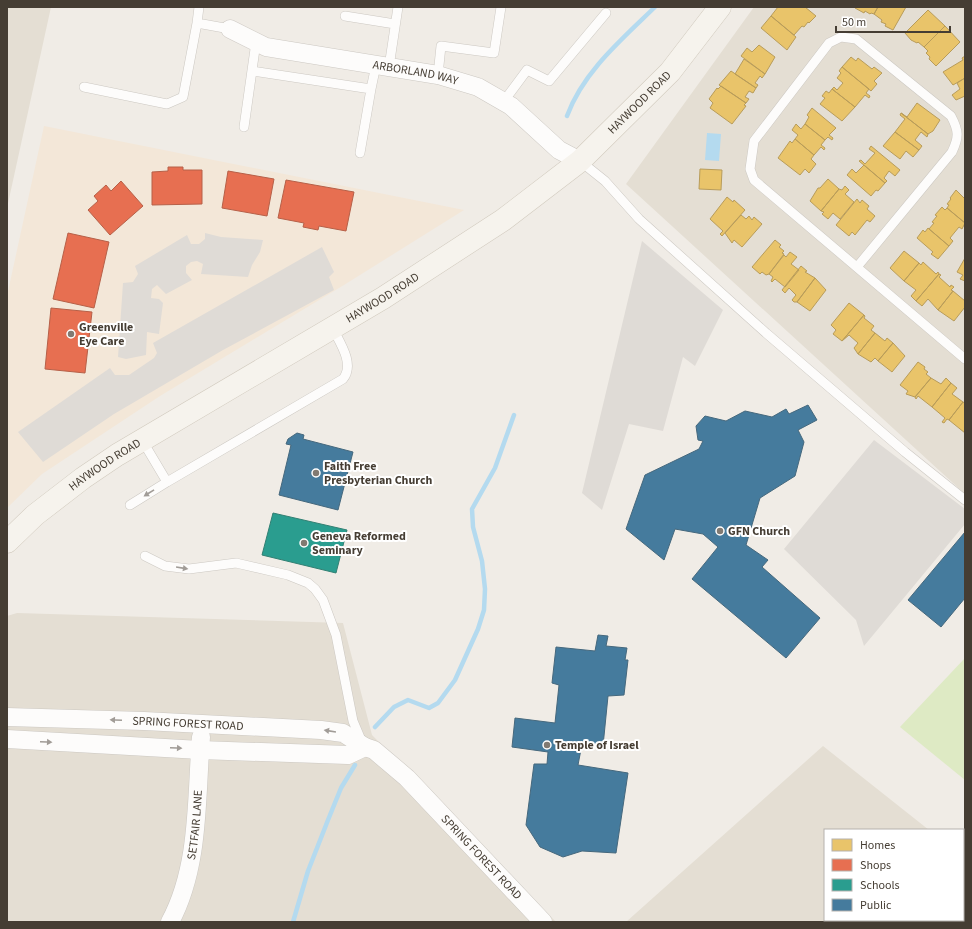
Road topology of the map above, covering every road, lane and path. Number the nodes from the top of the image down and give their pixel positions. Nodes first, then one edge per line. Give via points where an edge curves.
1 (199, 7) edge
2 (398, 7) edge
3 (502, 7) edge
4 (720, 7) edge
5 (606, 13) dead end
6 (346, 16) dead end
7 (197, 23) junction
8 (395, 24) junction
9 (230, 29) joint
10 (256, 42) junction
11 (382, 66) junction
12 (252, 71) junction
13 (438, 75) junction
14 (84, 88) dead end
15 (371, 89) junction
16 (504, 101) junction
17 (244, 127) dead end
18 (360, 153) dead end
19 (580, 161) junction
20 (857, 268) junction
21 (332, 328) junction
22 (965, 358) edge
23 (142, 440) junction
24 (167, 482) junction
25 (965, 500) edge
26 (130, 505) dead end
27 (7, 542) edge
28 (145, 556) dead end
29 (7, 717) edge
30 (202, 724) junction
31 (7, 740) edge
32 (364, 747) junction
33 (200, 750) junction
34 (536, 920) edge
35 (170, 922) edge

1 - 7 lane
2 - 8 lane
3 - 13 lane via 494,53 441,46
4 - 19 main road, HAYWOOD ROAD via 670,72
5 - 16 lane via 549,81 527,70
6 - 8 lane
7 - 9 lane
7 - 14 lane via 183,97 167,104
8 - 11 lane
9 - 10 street, ARBORLAND WAY
10 - 11 street, ARBORLAND WAY via 266,46
10 - 12 lane
11 - 13 street, ARBORLAND WAY
11 - 15 lane
12 - 15 lane
12 - 17 lane
13 - 16 street, ARBORLAND WAY via 478,87
15 - 18 lane
16 - 19 street, ARBORLAND WAY via 559,150
19 - 21 main road, HAYWOOD ROAD via 503,220 437,265
19 - 25 lane via 605,181 639,219 766,333
20 - 20 lane via 754,180 750,169 754,141 829,43 841,38 856,39 951,116 958,140 952,152
20 - 22 lane
21 - 23 main road, HAYWOOD ROAD
21 - 24 lane via 347,358 348,370 343,379
23 - 24 lane
23 - 27 main road, HAYWOOD ROAD via 83,478 35,515
24 -> 26 lane
28 -> 32 lane via 165,566 189,569 236,563 288,575 308,583 315,589 323,600 336,635 353,720
30 -> 29 street, SPRING FOREST ROAD
32 -> 30 street, SPRING FOREST ROAD via 343,733
30 - 33 street, SETFAIR LANE
31 -> 33 street, SPRING FOREST ROAD
32 - 33 street, SPRING FOREST ROAD via 348,755
32 - 34 street, SPRING FOREST ROAD via 374,750 407,778
33 - 35 street, SETFAIR LANE via 192,863 181,899

